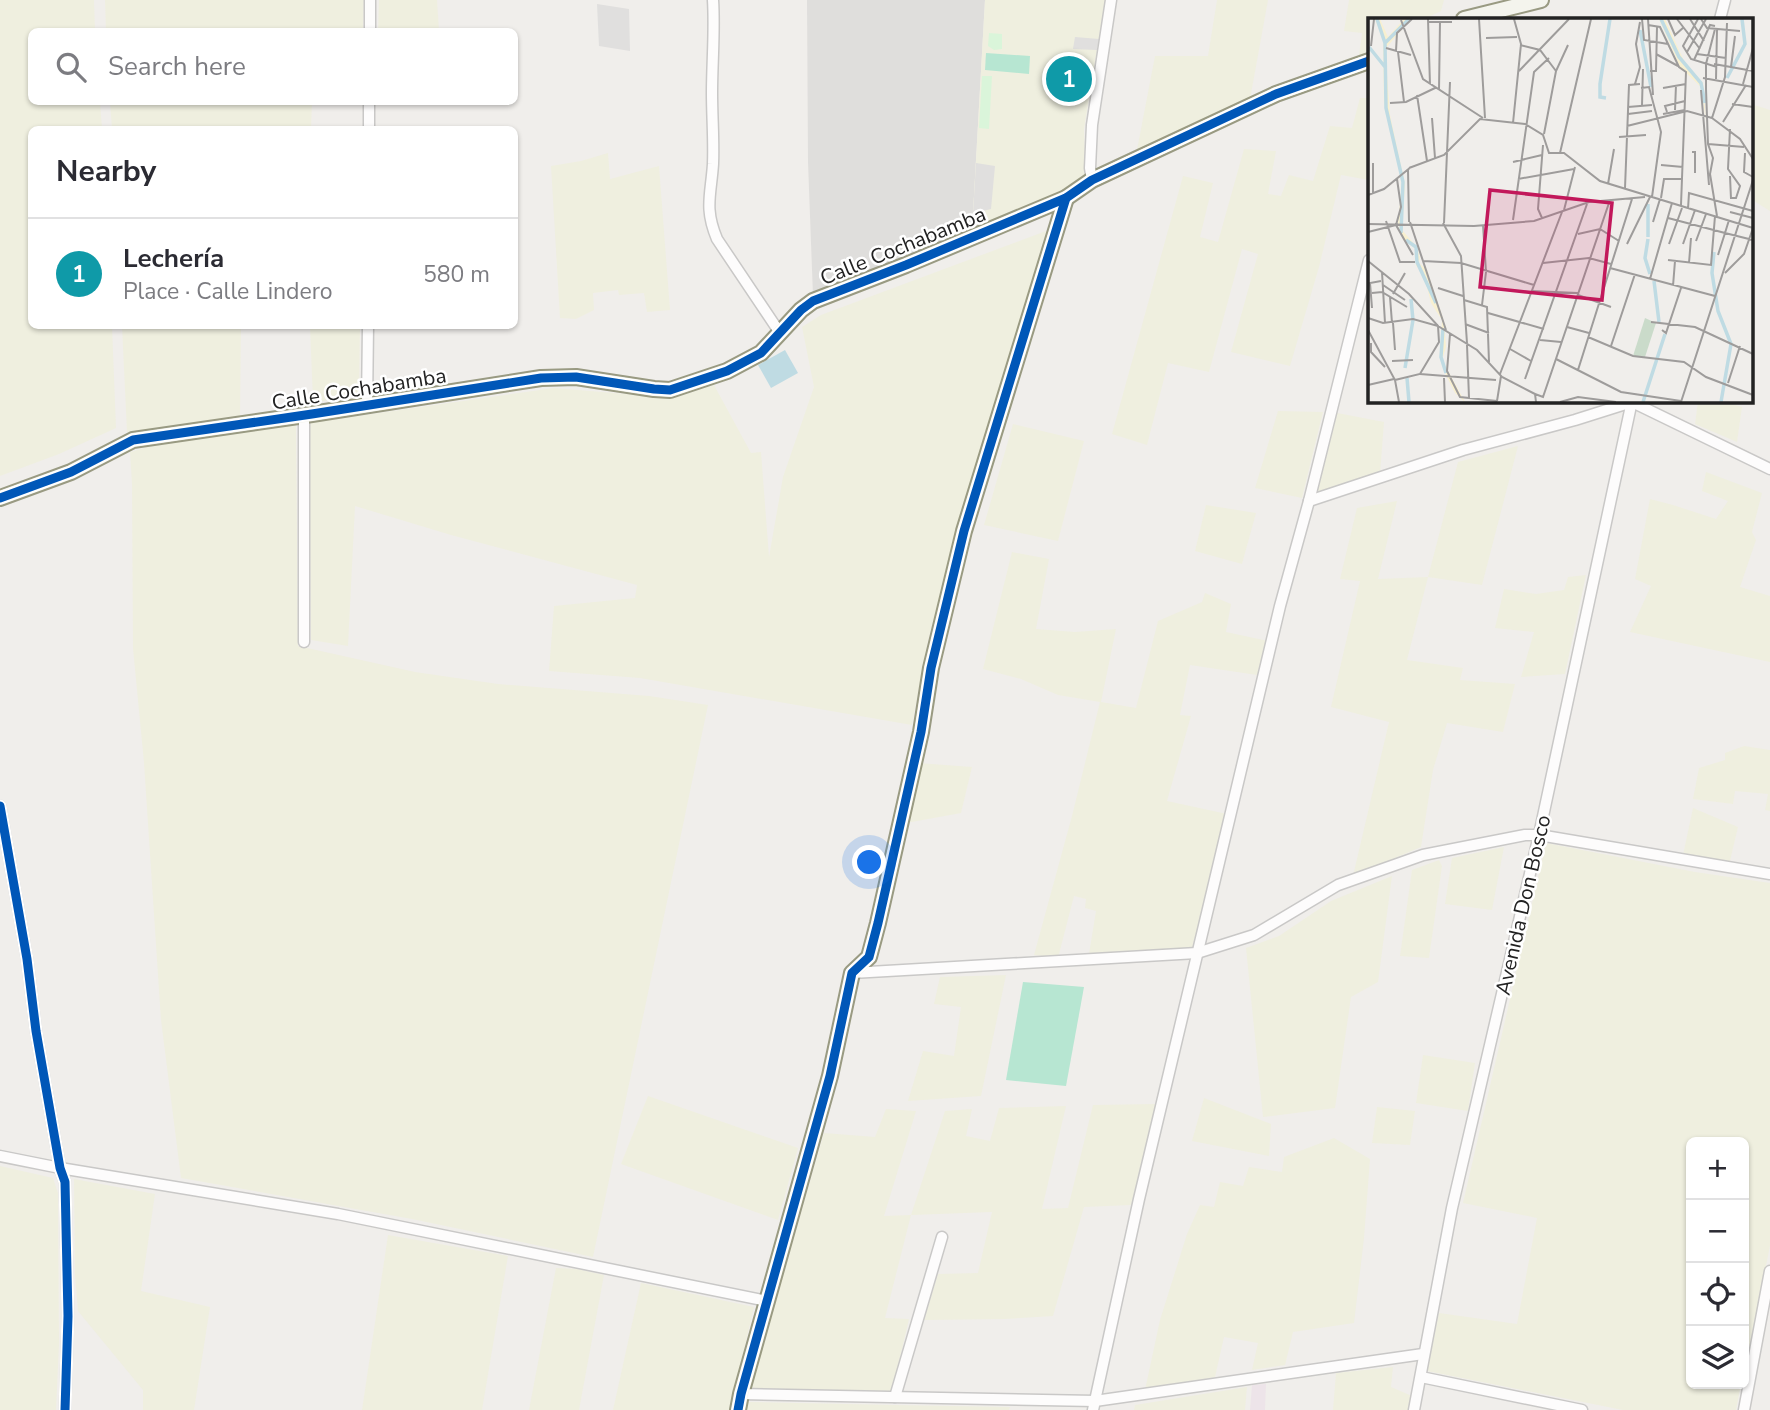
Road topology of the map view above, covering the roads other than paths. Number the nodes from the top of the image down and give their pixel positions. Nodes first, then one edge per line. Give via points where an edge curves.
1 (370, 0) edge
2 (713, 0) edge
3 (1111, 0) edge
4 (1541, 0) edge
5 (1725, 0) edge
6 (1468, 18) edge
7 (1720, 18) edge
8 (370, 28) edge
9 (1368, 61) edge
10 (369, 105) edge
11 (369, 126) edge
12 (1092, 180) junction
13 (1066, 198) junction
14 (1368, 264) edge
15 (368, 329) edge
16 (780, 333) junction
17 (1629, 402) edge
18 (1632, 402) edge
19 (1634, 402) edge
20 (368, 405) junction
21 (304, 415) junction
22 (1770, 469) edge
23 (0, 498) edge
24 (1309, 501) junction
25 (304, 642) dead end
26 (0, 806) edge
27 (1539, 835) junction
28 (1770, 874) edge
29 (1197, 953) junction
30 (852, 973) junction
31 (0, 1156) edge
32 (60, 1168) junction
33 (942, 1237) dead end
34 (1770, 1271) edge
35 (767, 1301) junction
36 (1423, 1354) junction
37 (1421, 1377) junction
38 (741, 1394) junction
39 (895, 1396) junction
40 (1094, 1406) edge
41 (65, 1410) edge
42 (738, 1410) edge
43 (1414, 1410) edge
44 (1582, 1410) edge
45 (1744, 1410) edge

1 - 8 street
2 - 16 street via 713,164 708,205 712,228
3 - 12 street via 1092,125
4 - 6 street
5 - 7 street
9 - 12 street, Calle Cochabamba via 1276,94
10 - 11 street
12 - 13 street, Calle Cochabamba
13 - 16 street, Calle Cochabamba via 813,301
13 - 30 street via 964,531 869,957
14 - 24 street
15 - 20 street
16 - 20 street, Calle Cochabamba via 746,362 670,390 576,377 541,378
17 - 24 street
18 - 27 street, Avenida Don Bosco
19 - 22 street
20 - 21 street, Calle Cochabamba
21 - 23 street, Calle Cochabamba via 133,440 71,472
21 - 25 street
24 - 29 street
26 - 32 street
27 - 28 street
27 - 29 street via 1423,855 1338,885 1254,934
27 - 36 street, Avenida Don Bosco via 1452,1208
29 - 30 street
29 - 40 street
30 - 35 street via 830,1076
31 - 32 street
32 - 35 street via 338,1214
32 - 41 street via 65,1182 68,1316
33 - 39 street
34 - 45 street
35 - 38 street
36 - 37 street, Avenida Don Bosco
36 - 40 street
37 - 43 street, Avenida Don Bosco
37 - 44 street
38 - 39 street
38 - 42 street
39 - 40 street

